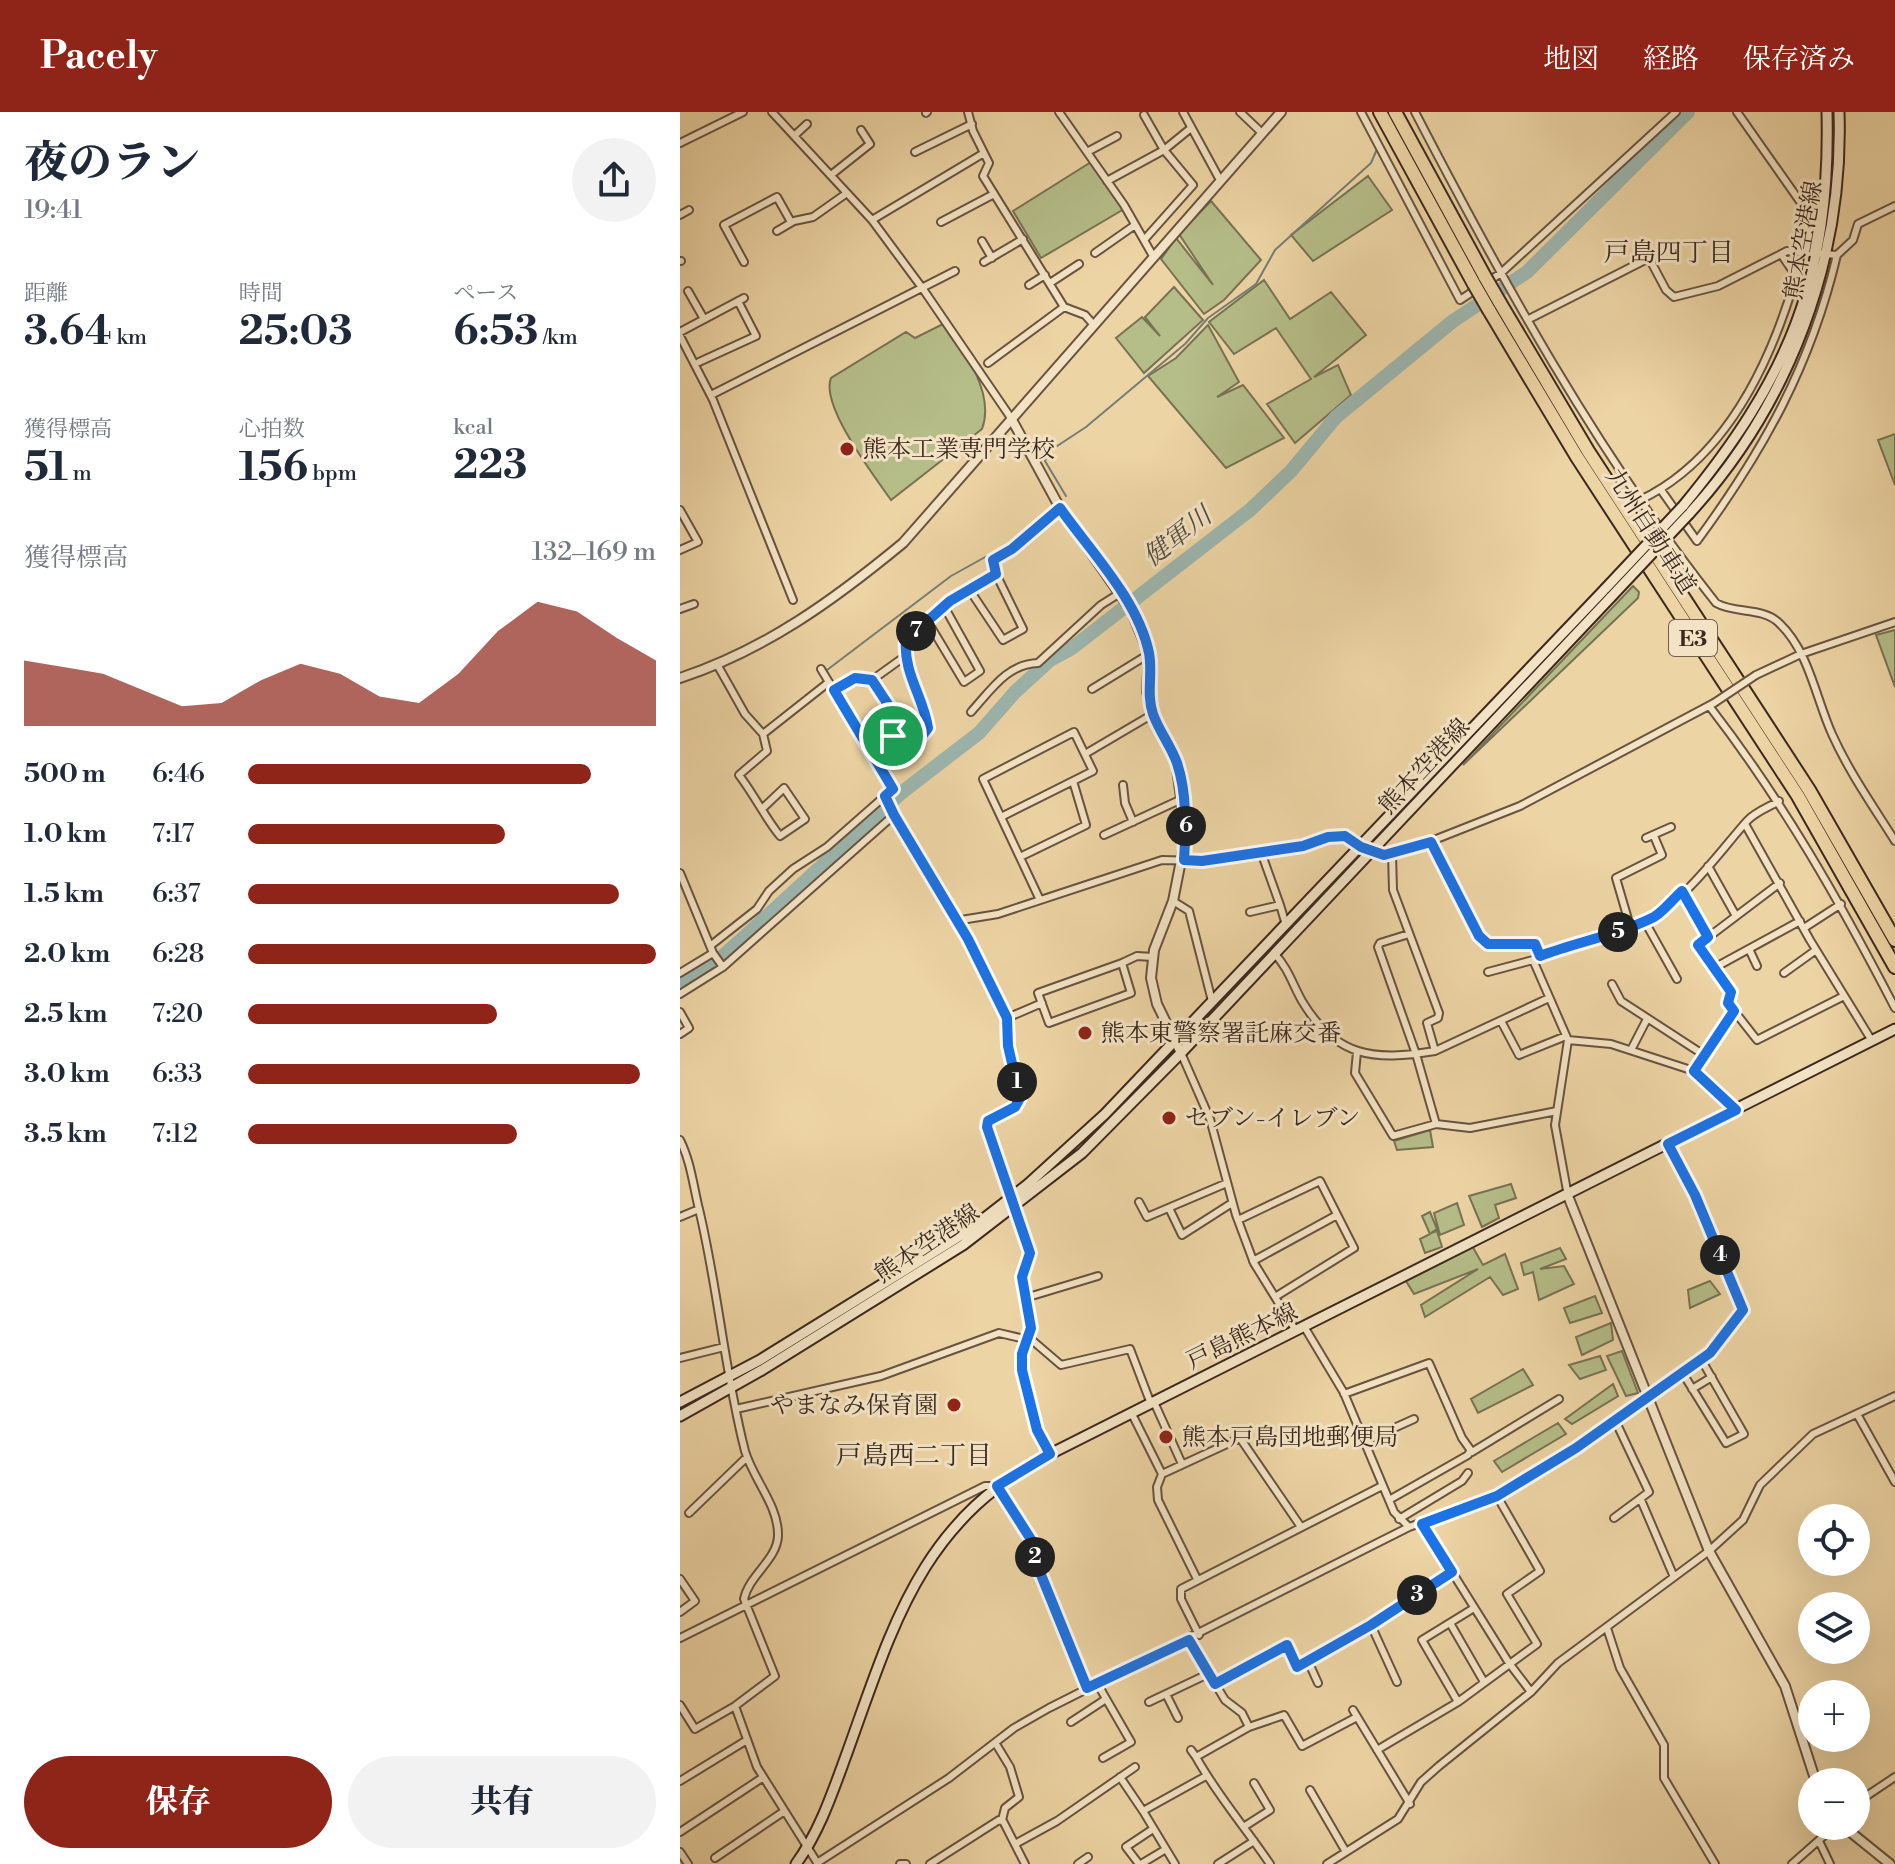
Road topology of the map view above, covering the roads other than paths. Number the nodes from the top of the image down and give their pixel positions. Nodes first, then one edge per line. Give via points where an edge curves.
1 (743, 112) edge
2 (772, 112) edge
3 (968, 112) edge
4 (1059, 112) edge
5 (1183, 112) edge
6 (1240, 112) edge
7 (1281, 112) edge
8 (1361, 112) edge
9 (1380, 112) edge
10 (1395, 112) edge
11 (1415, 112) edge
12 (1676, 112) edge
13 (1737, 112) edge
14 (1827, 112) edge
15 (1839, 112) edge
16 (1144, 115) dead end
17 (807, 124) dead end
18 (972, 124) junction
19 (1191, 128) junction
20 (861, 130) dead end
21 (1262, 133) junction
22 (794, 136) junction
23 (1117, 136) dead end
24 (680, 143) edge
25 (1164, 150) junction
26 (915, 152) dead end
27 (1087, 152) junction
28 (984, 153) junction
29 (831, 175) junction
30 (1220, 180) junction
31 (1107, 181) junction
32 (847, 193) junction
33 (994, 194) junction
34 (1895, 206) edge
35 (689, 210) dead end
36 (680, 215) edge
37 (872, 220) junction
38 (791, 222) junction
39 (941, 222) dead end
40 (1135, 225) junction
41 (777, 231) dead end
42 (1824, 235) junction
43 (1023, 239) junction
44 (1144, 240) junction
45 (982, 241) dead end
46 (1095, 253) dead end
47 (1781, 254) junction
48 (1822, 255) junction
49 (1837, 255) junction
50 (1153, 256) junction
51 (992, 258) junction
52 (744, 262) dead end
53 (984, 262) dead end
54 (1079, 264) dead end
55 (955, 271) dead end
56 (1501, 273) junction
57 (1045, 275) junction
58 (1480, 280) junction
59 (1050, 283) junction
60 (1029, 285) dead end
61 (923, 289) junction
62 (688, 291) dead end
63 (1494, 306) junction
64 (1064, 307) junction
65 (704, 319) junction
66 (1529, 319) junction
67 (1093, 324) junction
68 (680, 334) edge
69 (690, 355) junction
70 (680, 359) edge
71 (699, 362) dead end
72 (988, 363) dead end
73 (711, 395) junction
74 (1011, 418) junction
75 (1661, 490) junction
76 (1640, 500) junction
77 (1060, 508) junction
78 (680, 510) edge
79 (680, 550) edge
80 (996, 574) junction
81 (969, 589) junction
82 (1120, 593) junction
83 (793, 600) dead end
84 (694, 604) dead end
85 (945, 608) junction
86 (680, 609) edge
87 (928, 622) junction
88 (1895, 622) edge
89 (1149, 654) junction
90 (1801, 654) junction
91 (904, 657) junction
92 (718, 666) junction
93 (821, 669) dead end
94 (680, 678) edge
95 (872, 680) junction
96 (829, 682) junction
97 (1092, 689) dead end
98 (834, 690) junction
99 (1712, 705) junction
100 (971, 712) dead end
101 (1153, 714) junction
102 (763, 734) junction
103 (1085, 754) junction
104 (1073, 781) junction
105 (1123, 785) dead end
106 (885, 796) junction
107 (1184, 798) junction
108 (1779, 801) junction
109 (764, 807) junction
110 (894, 815) junction
111 (1001, 817) junction
112 (1133, 822) junction
113 (1745, 824) junction
114 (1671, 827) dead end
115 (1104, 835) dead end
116 (1895, 841) edge
117 (1431, 842) junction
118 (1366, 850) junction
119 (1261, 852) junction
120 (1392, 854) junction
121 (1020, 857) junction
122 (1184, 860) junction
123 (1708, 866) junction
124 (680, 873) edge
125 (1780, 883) junction
126 (1682, 891) junction
127 (1040, 900) junction
128 (1173, 901) junction
129 (1841, 904) junction
130 (1280, 905) junction
131 (1250, 912) dead end
132 (1736, 916) junction
133 (1644, 920) junction
134 (955, 921) junction
135 (1802, 924) junction
136 (1286, 925) junction
137 (1630, 926) junction
138 (1409, 934) junction
139 (1708, 937) junction
140 (1895, 940) edge
141 (1749, 949) junction
142 (712, 950) junction
143 (1816, 950) junction
144 (1274, 953) junction
145 (1153, 957) junction
146 (1536, 958) junction
147 (1122, 963) junction
148 (1757, 966) dead end
149 (723, 967) junction
150 (1895, 967) edge
151 (1714, 968) junction
152 (1488, 972) dead end
153 (680, 973) edge
154 (1784, 973) dead end
155 (1677, 979) dead end
156 (1612, 984) dead end
157 (680, 994) edge
158 (1844, 996) junction
159 (1549, 998) junction
160 (1212, 1001) junction
161 (1042, 1003) junction
162 (1895, 1008) edge
163 (1734, 1011) junction
164 (680, 1012) edge
165 (1007, 1018) junction
166 (1647, 1019) junction
167 (1501, 1021) junction
168 (1895, 1029) edge
169 (680, 1034) edge
170 (1567, 1038) junction
171 (1872, 1041) junction
172 (1175, 1042) junction
173 (1631, 1050) junction
174 (1435, 1051) junction
175 (1357, 1052) junction
176 (1181, 1053) junction
177 (1416, 1054) junction
178 (1704, 1055) junction
179 (1694, 1071) junction
180 (1736, 1110) junction
181 (1557, 1111) junction
182 (1436, 1124) junction
183 (680, 1140) edge
184 (1668, 1144) junction
185 (1227, 1183) junction
186 (1568, 1196) junction
187 (1015, 1201) junction
188 (1139, 1202) dead end
189 (1232, 1203) junction
190 (1169, 1208) junction
191 (699, 1209) junction
192 (1337, 1215) junction
193 (680, 1217) edge
194 (1238, 1220) junction
195 (1253, 1261) junction
196 (1098, 1276) dead end
197 (1275, 1297) junction
198 (1025, 1298) junction
199 (1301, 1329) junction
200 (1027, 1339) junction
201 (724, 1347) junction
202 (680, 1358) edge
203 (1701, 1359) junction
204 (1682, 1372) junction
205 (730, 1377) junction
206 (1712, 1377) junction
207 (732, 1389) junction
208 (1692, 1389) junction
209 (1344, 1394) junction
210 (1647, 1396) junction
211 (1895, 1396) edge
212 (1559, 1399) dead end
213 (680, 1402) edge
214 (1153, 1403) junction
215 (736, 1409) junction
216 (1132, 1414) junction
217 (1857, 1414) junction
218 (680, 1416) edge
219 (1414, 1419) dead end
220 (1615, 1420) junction
221 (1363, 1442) junction
222 (1470, 1451) junction
223 (1050, 1454) junction
224 (747, 1457) junction
225 (1182, 1464) junction
226 (1468, 1473) dead end
227 (1162, 1474) junction
228 (1895, 1482) edge
229 (997, 1486) junction
230 (1382, 1486) junction
231 (1497, 1496) junction
232 (1389, 1500) junction
233 (1641, 1500) junction
234 (689, 1513) dead end
235 (1614, 1518) dead end
236 (1399, 1519) junction
237 (1422, 1524) junction
238 (1301, 1527) junction
239 (1409, 1527) junction
240 (1709, 1551) junction
241 (1452, 1572) junction
242 (1674, 1577) junction
243 (680, 1579) edge
244 (1197, 1579) junction
245 (745, 1605) junction
246 (1474, 1608) junction
247 (680, 1612) edge
248 (1450, 1623) junction
249 (1371, 1625) junction
250 (1607, 1628) junction
251 (1199, 1635) junction
252 (680, 1638) edge
253 (1189, 1640) junction
254 (1308, 1661) junction
255 (1509, 1663) junction
256 (1208, 1674) junction
257 (1397, 1682) dead end
258 (1484, 1682) junction
259 (1097, 1683) junction
260 (1318, 1683) dead end
261 (1215, 1684) junction
262 (1087, 1688) junction
263 (1531, 1692) junction
264 (1166, 1694) junction
265 (1106, 1699) junction
266 (1149, 1702) dead end
267 (1458, 1702) junction
268 (680, 1705) edge
269 (735, 1706) junction
270 (1178, 1718) dead end
271 (1071, 1722) dead end
272 (1249, 1727) junction
273 (747, 1740) junction
274 (996, 1744) junction
275 (1377, 1750) junction
276 (1103, 1758) dead end
277 (1135, 1767) dead end
278 (1811, 1768) edge
279 (1206, 1776) junction
280 (1120, 1777) junction
281 (1895, 1777) edge
282 (762, 1778) junction
283 (680, 1781) edge
284 (1254, 1783) dead end
285 (1310, 1790) dead end
286 (1870, 1794) edge
287 (1410, 1804) junction
288 (1143, 1811) junction
289 (783, 1812) junction
290 (1002, 1820) junction
291 (1245, 1826) junction
292 (1153, 1829) junction
293 (680, 1832) edge
294 (1860, 1840) edge
295 (1254, 1841) junction
296 (1819, 1841) joint
297 (1015, 1844) junction
298 (1166, 1849) junction
299 (806, 1850) junction
300 (680, 1852) edge
301 (1346, 1852) junction
302 (1088, 1857) dead end
303 (715, 1858) dead end
304 (1338, 1861) edge
305 (817, 1863) edge
306 (688, 1864) edge
307 (796, 1864) edge
308 (900, 1864) edge
309 (906, 1864) edge
310 (930, 1864) edge
311 (1025, 1864) edge
312 (1078, 1864) edge
313 (1140, 1864) edge
314 (1175, 1864) edge
315 (1218, 1864) edge
316 (1270, 1864) edge
317 (1327, 1864) edge
318 (1715, 1864) edge
319 (1792, 1864) edge
320 (1830, 1864) edge
321 (1890, 1864) edge

1 - 24 street
2 - 22 street
3 - 18 street
4 - 27 street
5 - 19 street
6 - 21 street
7 - 21 street
8 - 56 street via 1460,300
9 - 58 highway, 九州自動車道 / E3
10 - 58 highway, 九州自動車道 / E3
11 - 56 street
12 - 56 street
13 - 42 street
14 - 42 main road, 熊本空港線
15 - 42 main road, 熊本空港線 via 1840,147
16 - 25 street
17 - 22 street
18 - 26 street
18 - 28 street
19 - 25 street
19 - 30 street
20 - 29 street via 870,144
21 - 30 street
22 - 29 street
23 - 27 street
25 - 31 street
25 - 44 street via 1193,185
27 - 31 street
28 - 33 street via 989,163 983,176
28 - 37 street
29 - 32 street
30 - 50 street
31 - 40 street
32 - 37 street
32 - 38 street via 813,217
33 - 39 street
33 - 43 street
34 - 49 street via 1858,224 1853,240
35 - 36 street
37 - 61 street
38 - 41 street
38 - 52 street via 777,197 724,225
40 - 44 street
40 - 46 street
42 - 48 main road, 熊本空港線
43 - 51 street
43 - 57 street
44 - 50 street
45 - 51 street
47 - 48 street via 1794,249
47 - 66 street via 1718,286 1674,297 1649,258 1641,260
47 - 75 street via 1796,276 1768,356 1721,433
48 - 49 street
48 - 118 main road, 熊本空港線, bridge via 1806,327 1731,465
49 - 75 street via 1819,327 1774,425 1697,541
50 - 67 street
51 - 53 street
54 - 59 street
55 - 61 street
56 - 66 street
57 - 59 street
57 - 60 street
58 - 63 highway, 九州自動車道 / E3, bridge
59 - 64 street
61 - 73 street
61 - 74 street
62 - 65 street
63 - 140 highway, 九州自動車道 / E3 via 1809,790
63 - 150 highway, 九州自動車道 / E3 via 1577,457 1798,796
64 - 67 street
64 - 72 street
65 - 68 street
65 - 71 street via 741,300 756,336
66 - 76 street
67 - 74 street
68 - 69 street
69 - 70 street
69 - 73 street
73 - 83 street
74 - 77 street
74 - 92 street via 903,543 781,633
75 - 76 street
76 - 90 street via 1716,603 1779,622
77 - 80 street via 993,560
77 - 82 street
78 - 79 street via 698,542
80 - 81 street
80 - 81 street via 1023,629 1003,640
81 - 85 street
82 - 89 street
82 - 100 street via 1038,663 1008,671
84 - 86 street
85 - 87 street
85 - 87 street via 980,671 964,682
87 - 91 street via 906,640
88 - 90 street
89 - 97 street
89 - 101 street via 1147,692
90 - 99 street, bridge via 1756,675
90 - 116 street via 1832,734
91 - 95 street
91 - 95 street via 928,728 909,746 899,746 893,736 895,715
92 - 94 street
92 - 102 street
93 - 96 street
95 - 98 street via 855,678
96 - 98 street
96 - 102 street
98 - 106 street via 893,789
99 - 108 street
99 - 117 street via 1520,806
101 - 103 street
101 - 107 street via 1176,761
102 - 109 street via 767,751 739,775
103 - 104 street via 1093,771
103 - 111 street via 1074,732 988,774 983,779
104 - 111 street
104 - 121 street via 1086,825
105 - 112 street
106 - 110 street
106 - 142 street via 793,869
107 - 112 street
107 - 122 street
108 - 113 street
108 - 129 street
109 - 109 street via 780,836 805,819 784,788
110 - 134 street
110 - 149 street
111 - 121 street
112 - 115 street
113 - 123 street
113 - 125 street
114 - 137 street via 1650,837 1662,855 1616,878
117 - 120 street
117 - 146 street via 1479,936 1488,944 1535,944
118 - 119 street via 1345,836
118 - 120 street
118 - 136 main road, 熊本空港線
118 - 144 main road, 熊本空港線
119 - 122 street
119 - 130 street
120 - 138 street via 1392,887
121 - 127 street
122 - 127 street via 1162,860
122 - 128 street
123 - 126 street
123 - 132 street
124 - 142 street
125 - 132 street
125 - 135 street
126 - 133 street via 1656,916
126 - 139 street
127 - 134 street
128 - 145 street
128 - 160 street via 1189,911
129 - 135 street
129 - 162 street
130 - 131 street
130 - 136 street
132 - 139 street
133 - 137 street
133 - 155 street
134 - 165 street
135 - 141 street
135 - 143 street
136 - 160 main road, 熊本空港線
137 - 146 street
138 - 174 street via 1439,1013 1427,1023
138 - 177 street via 1378,947
139 - 151 street via 1698,945
141 - 148 street
141 - 151 street
142 - 149 street
142 - 153 street
143 - 154 street
143 - 158 street
144 - 175 street via 1320,1026
144 - 176 main road, 熊本空港線
145 - 147 street via 1137,956
145 - 172 street via 1153,992
146 - 152 street
146 - 159 street
147 - 161 street via 1038,993
147 - 161 street via 1131,993 1049,1023
149 - 157 street
151 - 163 street via 1731,992 1728,1003
156 - 166 street via 1621,1001
158 - 163 street via 1757,1040
158 - 171 street
159 - 167 street
159 - 170 street
160 - 172 main road, 熊本空港線
161 - 165 street
163 - 178 street
164 - 169 street via 689,1028
165 - 187 street via 1020,1098 987,1127
166 - 173 street
166 - 178 street
167 - 170 street via 1519,1055
167 - 174 street
168 - 171 main road, 戸島熊本線
170 - 173 street
170 - 181 street
171 - 180 main road, 戸島熊本線
172 - 176 street
172 - 187 main road, 熊本空港線
173 - 179 street
174 - 177 street
175 - 177 street
175 - 182 street via 1355,1073 1390,1134
176 - 185 street via 1210,1119
176 - 187 main road, 熊本空港線 via 1082,1153
177 - 182 street
178 - 179 street
179 - 180 street
180 - 184 main road, 戸島熊本線
181 - 182 street via 1470,1128
181 - 186 street
183 - 191 street
184 - 186 main road, 戸島熊本線
184 - 203 street via 1743,1310
185 - 189 street
185 - 190 street
186 - 199 main road, 戸島熊本線
186 - 210 street
187 - 198 street via 1030,1253 1022,1272
187 - 205 main road, 熊本空港線
187 - 207 main road, 熊本空港線 via 963,1245
188 - 190 street via 1147,1217
189 - 190 street via 1182,1235
189 - 194 street
191 - 193 street
191 - 201 street via 708,1236
192 - 194 street via 1320,1181
192 - 195 street
192 - 197 street via 1354,1248
194 - 195 street
195 - 197 street
196 - 198 street
197 - 199 street
198 - 200 street via 1031,1328
199 - 209 street
199 - 214 main road, 戸島熊本線
200 - 214 street via 1061,1365 1130,1349
200 - 215 street via 999,1333 881,1376
200 - 223 street via 1022,1370 1037,1430
201 - 202 street
201 - 205 street
203 - 204 street
203 - 206 street
204 - 208 street
204 - 210 street
205 - 207 street
205 - 213 main road, 熊本空港線
206 - 208 street
206 - 208 street via 1744,1434 1726,1443
207 - 215 street
207 - 218 main road, 熊本空港線
209 - 221 street
209 - 222 street via 1429,1363
210 - 220 street
210 - 240 street
211 - 217 street
212 - 222 street
214 - 216 main road, 戸島熊本線
214 - 225 street
215 - 224 street
216 - 223 main road, 戸島熊本線
216 - 227 street
217 - 228 street
217 - 240 street via 1813,1434 1780,1463 1760,1485 1743,1520
219 - 221 street
220 - 231 street
220 - 233 street via 1649,1492
221 - 230 street
222 - 232 street
223 - 229 main road, 戸島熊本線
224 - 234 street
224 - 245 street via 773,1513 778,1540 747,1586
225 - 227 street
225 - 238 street via 1244,1439
226 - 236 street
227 - 244 street via 1158,1500
229 - 245 street via 985,1486
229 - 262 street via 1032,1541
229 - 299 main road, 戸島熊本線 via 940,1544 911,1587
230 - 232 street
230 - 238 street
231 - 237 street
231 - 255 street via 1540,1571 1507,1594 1537,1644
232 - 236 street
233 - 235 street
233 - 242 street
236 - 239 street
237 - 239 street
237 - 241 street
238 - 244 street
239 - 251 street via 1244,1607
240 - 242 street
240 - 278 street via 1777,1667
241 - 246 street
241 - 249 street
242 - 250 street
243 - 247 street via 695,1601
244 - 251 street via 1181,1589 1181,1599
245 - 252 street
245 - 269 street via 775,1676
246 - 248 street
246 - 255 street
248 - 258 street
248 - 267 street via 1422,1640
249 - 254 street
249 - 257 street
250 - 263 street via 1558,1663
250 - 318 street via 1620,1668 1664,1745 1664,1778
251 - 253 street
253 - 256 street
253 - 259 street
254 - 260 street
254 - 261 street via 1297,1667 1287,1645
255 - 258 street
255 - 263 street
256 - 261 street
256 - 264 street
258 - 267 street
259 - 262 street
259 - 265 street
261 - 272 street
262 - 274 street via 1014,1728
263 - 287 street via 1430,1774
264 - 266 street
264 - 270 street
265 - 271 street
265 - 276 street via 1131,1742
267 - 275 street
268 - 269 street via 695,1729
269 - 273 street
272 - 275 street via 1284,1715 1302,1746 1355,1714
272 - 279 street via 1193,1754
273 - 282 street
273 - 283 street
274 - 290 street via 1019,1797 1005,1808
274 - 305 street
275 - 287 street
277 - 280 street
279 - 288 street
279 - 291 street
280 - 288 street
280 - 297 street
281 - 286 street
282 - 289 street
282 - 293 street
284 - 291 street via 1270,1810
285 - 301 street
287 - 301 street via 1398,1819
288 - 292 street
289 - 299 street
289 - 303 street
290 - 297 street
290 - 310 street
291 - 295 street
292 - 298 street
292 - 313 street via 1126,1847
294 - 321 street
295 - 315 street
295 - 316 street
296 - 319 street
296 - 320 street
297 - 311 street
298 - 313 street
298 - 314 street
299 - 305 street
299 - 307 main road, 戸島熊本線
300 - 306 street
301 - 304 street
302 - 312 street
304 - 317 street
308 - 309 street

